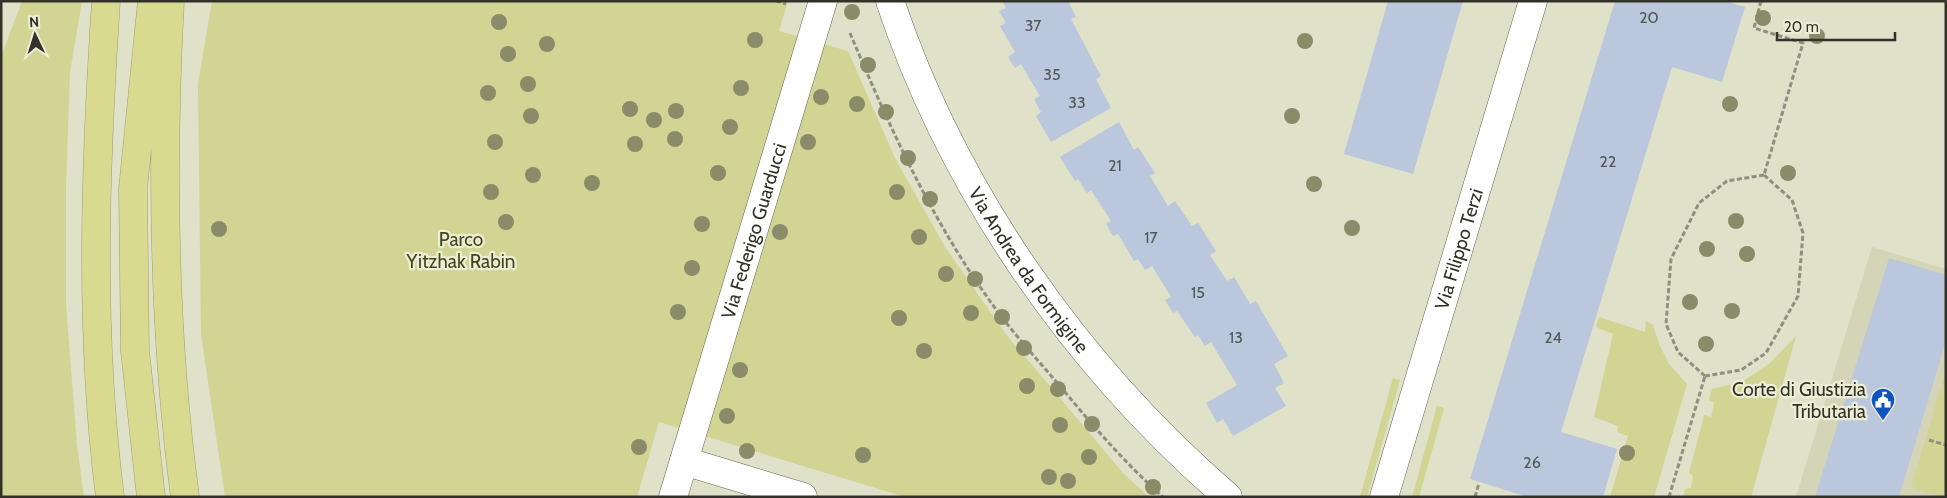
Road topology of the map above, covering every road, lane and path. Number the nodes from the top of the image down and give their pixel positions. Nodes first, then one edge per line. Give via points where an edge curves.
1 (106, 1) edge
2 (152, 1) edge
3 (170, 1) edge
4 (823, 1) edge
5 (890, 1) edge
6 (1533, 1) edge
7 (1761, 1) edge
8 (1764, 175) junction
9 (1705, 376) junction
10 (1929, 440) dead end
11 (1946, 445) edge
12 (684, 461) junction
13 (1479, 483) dead end
14 (110, 497) edge
15 (151, 497) edge
16 (185, 497) edge
17 (673, 497) edge
18 (803, 497) edge
19 (1228, 497) edge
20 (1384, 497) edge
21 (1475, 497) edge
22 (1669, 497) edge

1 - 14 highway via 98,125 96,297 102,434
2 - 15 highway via 133,189 135,351
3 - 16 highway via 165,126 167,322 174,420
4 - 12 street, Via Federigo Guarducci
5 - 19 street, Via Andrea da Formigine via 941,126 1011,248 1090,357 1130,402
6 - 20 street, Via Filippo Terzi
7 - 8 path via 1754,28 1803,43
8 - 9 path via 1726,181 1700,203 1670,259 1666,324 1678,352
8 - 9 path via 1792,200 1804,233 1798,296 1766,353 1741,370
9 - 22 path
10 - 11 path
12 - 17 street, Via Federigo Guarducci
12 - 18 street
13 - 21 path

